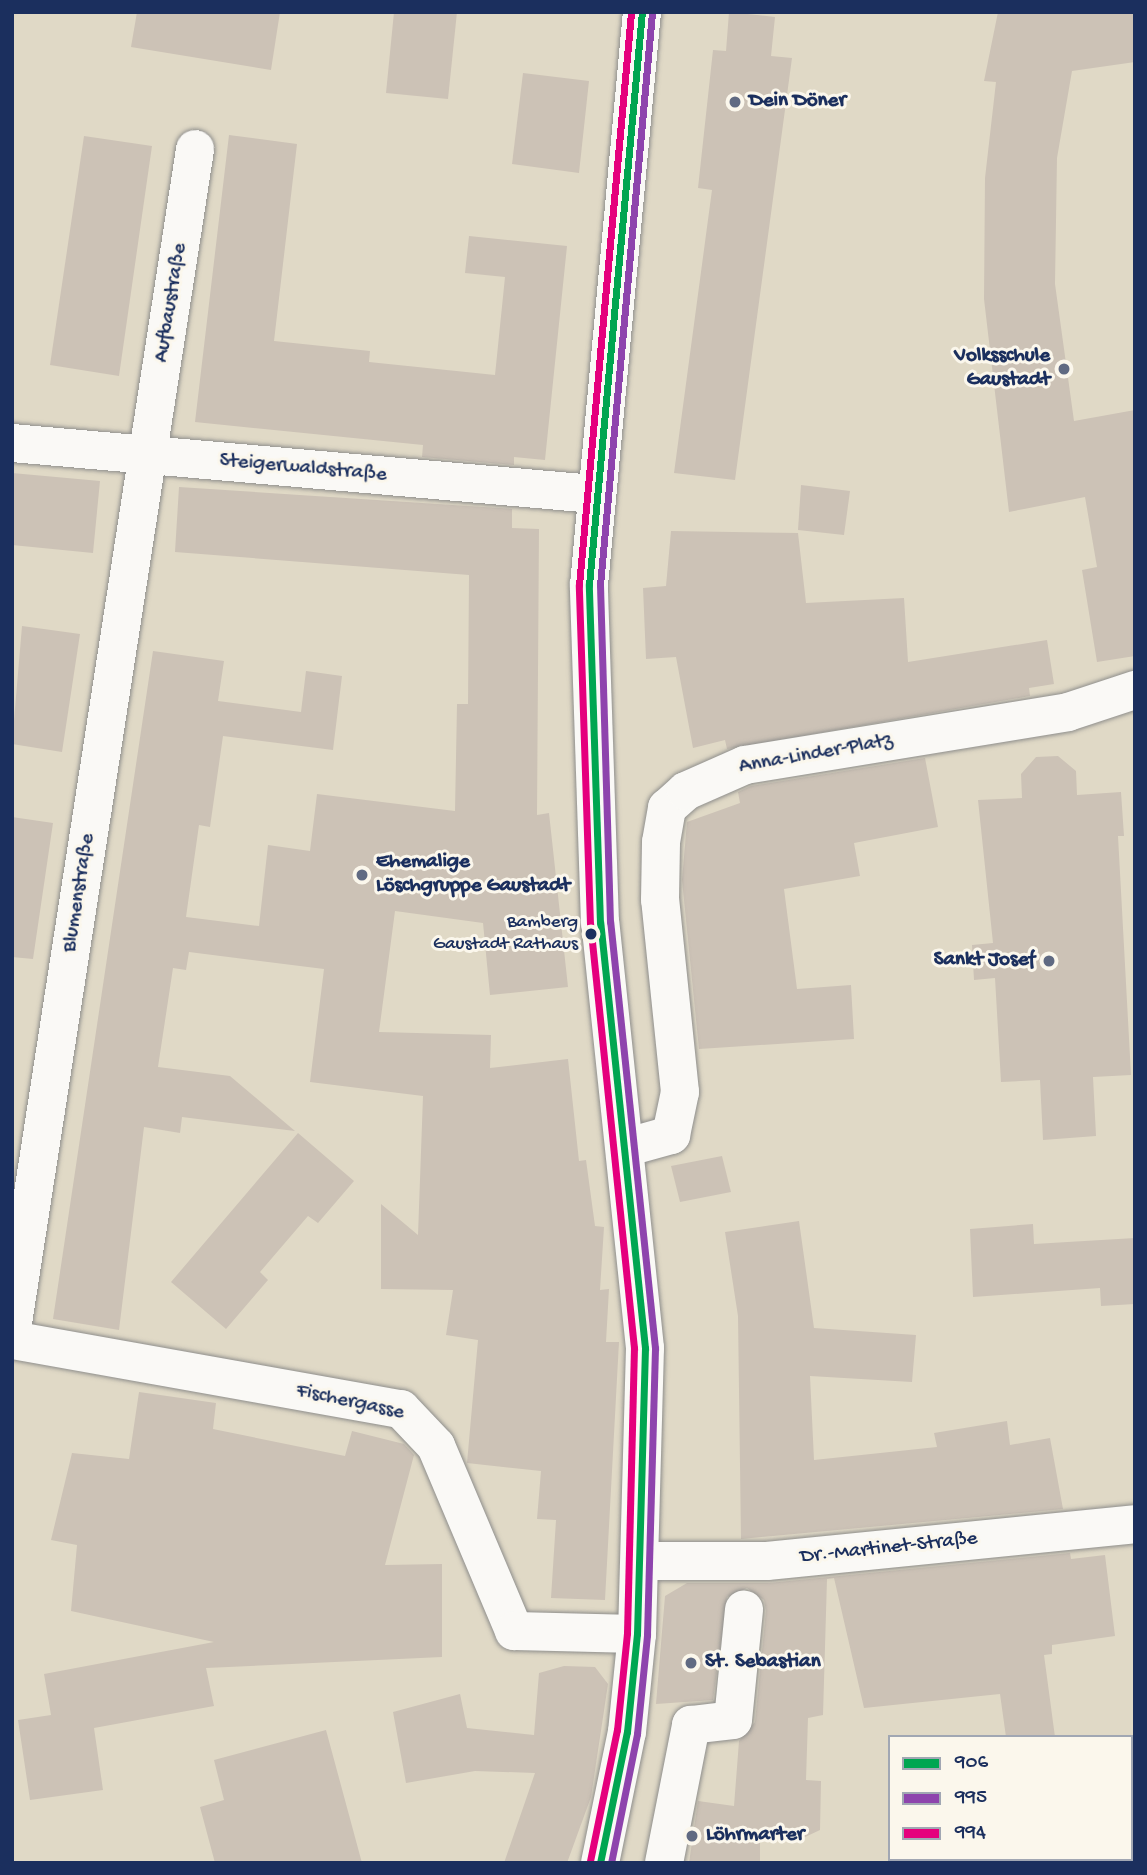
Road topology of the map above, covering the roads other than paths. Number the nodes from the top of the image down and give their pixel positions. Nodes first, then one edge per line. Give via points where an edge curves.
1 (642, 12) edge
2 (195, 149) dead end
3 (12, 443) edge
4 (149, 457) junction
5 (594, 494) junction
6 (1135, 691) edge
7 (628, 1147) junction
8 (12, 1329) edge
9 (12, 1340) edge
10 (1135, 1524) edge
11 (643, 1561) junction
12 (744, 1610) dead end
13 (637, 1634) junction
14 (600, 1863) edge
15 (664, 1863) edge

1 - 5 street
2 - 4 street, Aufbaustraße
3 - 4 street, Steigerwaldstraße
4 - 5 street, Steigerwaldstraße
4 - 8 street, Blumenstraße
5 - 7 street via 592,811
6 - 7 street, Anna-Linder-Platz via 1068,712 745,765 686,791 667,808 660,900 680,1092 671,1135
7 - 11 street via 645,1348
9 - 13 street, Fischergasse via 401,1409 430,1437 514,1631
10 - 11 street, Dr.-Martinet-Straße via 767,1561
11 - 13 street
12 - 15 street via 733,1720 691,1725
13 - 14 street via 627,1732

